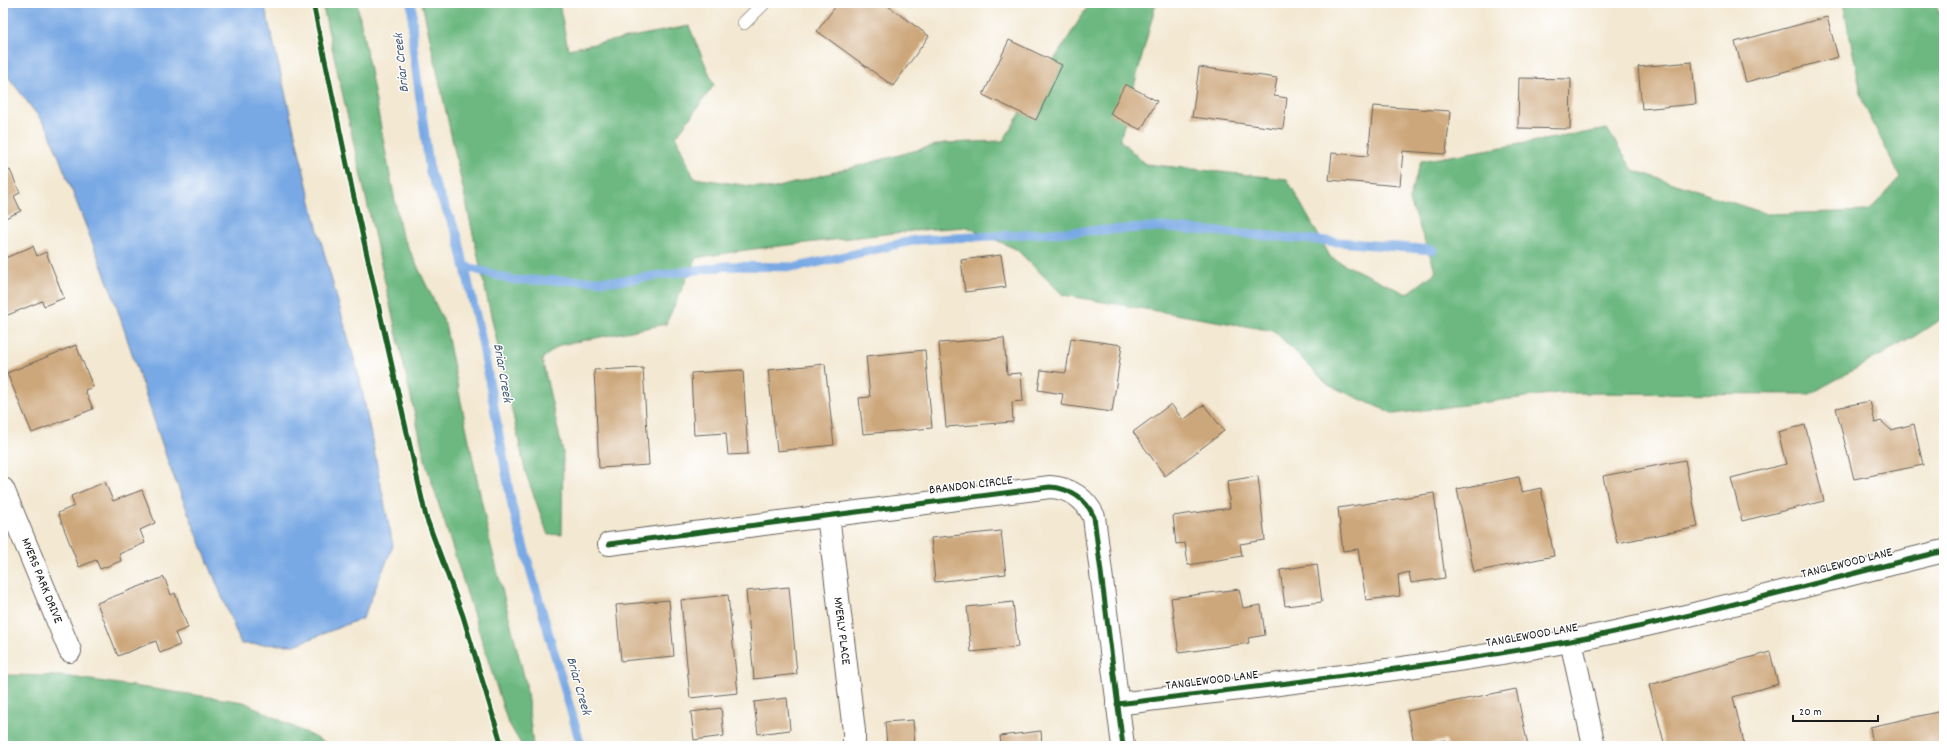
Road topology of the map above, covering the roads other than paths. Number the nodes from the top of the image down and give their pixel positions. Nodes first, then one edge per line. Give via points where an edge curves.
1 (764, 3) edge
2 (744, 23) dead end
3 (3, 489) edge
4 (828, 515) junction
5 (609, 544) dead end
6 (1944, 551) edge
7 (1571, 641) junction
8 (70, 651) dead end
9 (1117, 704) junction
10 (854, 746) edge
11 (1123, 746) edge
12 (1594, 746) edge

1 - 2 lane
3 - 8 street, MYERS PARK DRIVE
4 - 5 street, BRANDON CIRCLE
4 - 9 street, BRANDON CIRCLE via 1050,487 1059,487 1077,494 1090,508 1094,517
4 - 10 street, MYERLY PLACE
6 - 7 street, TANGLEWOOD LANE via 1695,615
7 - 9 street, TANGLEWOOD LANE via 1363,674
7 - 12 street
9 - 11 street, BRANDON CIRCLE

